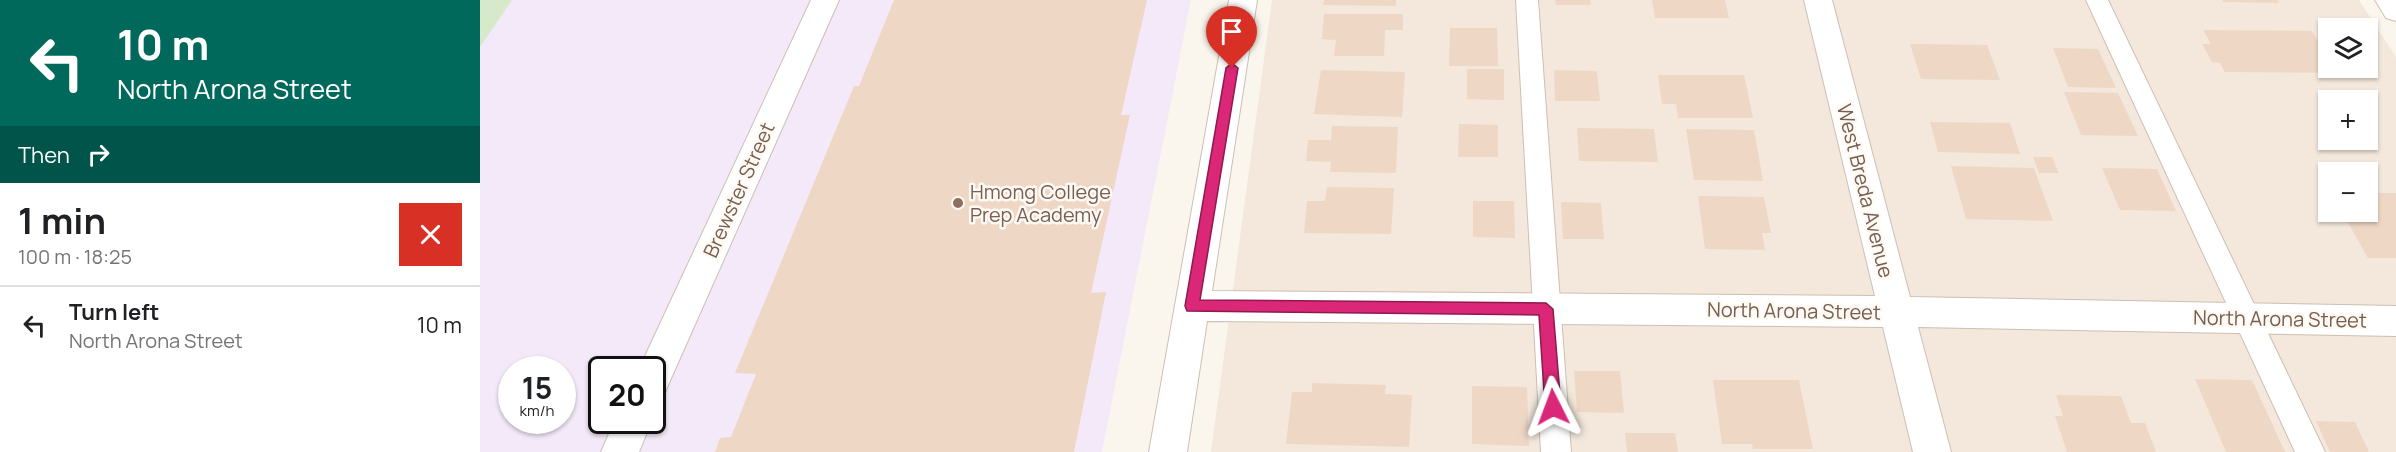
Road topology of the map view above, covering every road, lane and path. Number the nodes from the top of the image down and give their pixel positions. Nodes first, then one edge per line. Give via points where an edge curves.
1 (825, 0) edge
2 (1243, 0) edge
3 (1527, 0) edge
4 (1818, 0) edge
5 (2097, 0) edge
6 (2389, 0) edge
7 (2396, 11) edge
8 (1192, 306) junction
9 (1546, 309) junction
10 (1896, 313) junction
11 (2249, 318) junction
12 (2396, 321) edge
13 (663, 356) edge
14 (628, 434) edge
15 (620, 452) edge
16 (1168, 452) edge
17 (1556, 452) edge
18 (1932, 452) edge
19 (2310, 452) edge

1 - 13 street, Brewster Street
2 - 8 street
3 - 9 lane
4 - 10 street, West Breda Avenue
5 - 11 lane
6 - 7 street
8 - 9 street, North Arona Street
8 - 16 street
9 - 10 street, North Arona Street
9 - 17 lane
10 - 11 street, North Arona Street
10 - 18 street, West Breda Avenue
11 - 12 street, North Arona Street
11 - 19 lane
14 - 15 street

